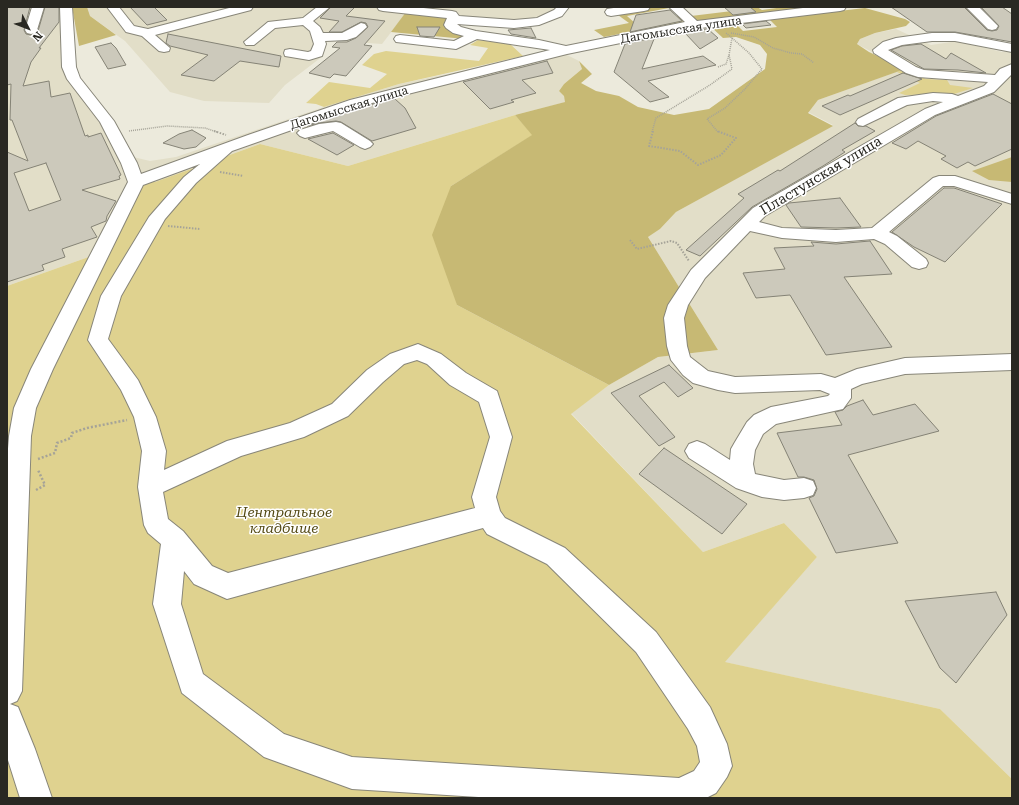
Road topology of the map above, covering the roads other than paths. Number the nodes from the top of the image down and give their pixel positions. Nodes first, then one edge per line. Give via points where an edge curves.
1 (38, 7) edge
2 (66, 7) edge
3 (113, 7) edge
4 (247, 7) edge
5 (324, 7) edge
6 (383, 7) edge
7 (563, 7) edge
8 (644, 7) edge
9 (675, 7) edge
10 (840, 7) edge
11 (972, 7) edge
12 (817, 8) edge
13 (611, 12) dead end
14 (306, 21) junction
15 (455, 21) junction
16 (272, 25) junction
17 (695, 25) junction
18 (992, 26) dead end
19 (361, 27) dead end
20 (31, 30) dead end
21 (149, 33) junction
22 (474, 36) junction
23 (318, 37) junction
24 (400, 39) dead end
25 (250, 42) dead end
26 (164, 48) dead end
27 (1012, 48) edge
28 (567, 50) junction
29 (290, 53) dead end
30 (1005, 74) edge
31 (959, 99) junction
32 (863, 122) dead end
33 (241, 143) junction
34 (365, 144) dead end
35 (136, 182) junction
36 (1012, 199) edge
37 (746, 224) junction
38 (877, 233) junction
39 (919, 263) dead end
40 (1012, 362) edge
41 (836, 386) junction
42 (697, 451) dead end
43 (744, 481) junction
44 (150, 487) junction
45 (804, 488) dead end
46 (489, 515) junction
47 (174, 539) junction
48 (7, 691) edge
49 (7, 718) edge
50 (36, 798) edge

1 - 20 street
2 - 35 street via 69,67 74,79 106,121 129,163
3 - 21 street via 130,29
4 - 16 street
4 - 21 street via 197,14
5 - 14 street
6 - 15 street via 452,15
7 - 15 street via 550,17 520,23
8 - 13 street
9 - 17 street
10 - 12 street, Дагомысская улица
11 - 18 street
12 - 17 street, Дагомысская улица
14 - 16 street
14 - 23 street via 316,30
15 - 22 street, Дагомысская улица via 450,24 451,27
16 - 25 street
17 - 28 street, Дагомысская улица
19 - 23 street via 343,38
21 - 26 street via 148,36
22 - 24 street via 456,45
22 - 28 street, Дагомысская улица
23 - 29 street via 320,44 315,55
27 - 30 street via 955,37 932,37 900,41 879,50 911,70 923,74
28 - 33 street, Дагомысская улица via 362,101
30 - 31 street, Пластунская улица via 989,88
31 - 32 street via 911,99
31 - 37 street, Пластунская улица via 930,112 771,204
33 - 34 street via 279,139 336,126
33 - 35 street, Дагомысская улица
33 - 44 street via 202,169 158,217 111,296 98,340 130,386 145,417 154,452
35 - 48 street via 25,408 20,436
36 - 38 street via 955,181 939,181
37 - 38 street via 782,233 836,236
37 - 41 street, Пластунская улица via 698,274 678,305 674,318 681,360 701,377 735,385 821,382
38 - 39 street via 891,240
40 - 41 street via 905,366 857,377
41 - 43 street via 841,392 835,403 771,416 758,424 743,449 741,464
42 - 43 street
43 - 45 street via 784,490
44 - 46 street via 235,448 296,431 340,410 375,376 397,359 418,352 434,359 458,379 489,397 501,437 484,497
44 - 47 street via 157,525
46 - 47 street via 226,586 203,575
46 - 47 street via 496,526 556,556 646,642 699,718 712,744 716,766 705,782 680,794 352,773 275,746 192,683 167,604
49 - 50 street

